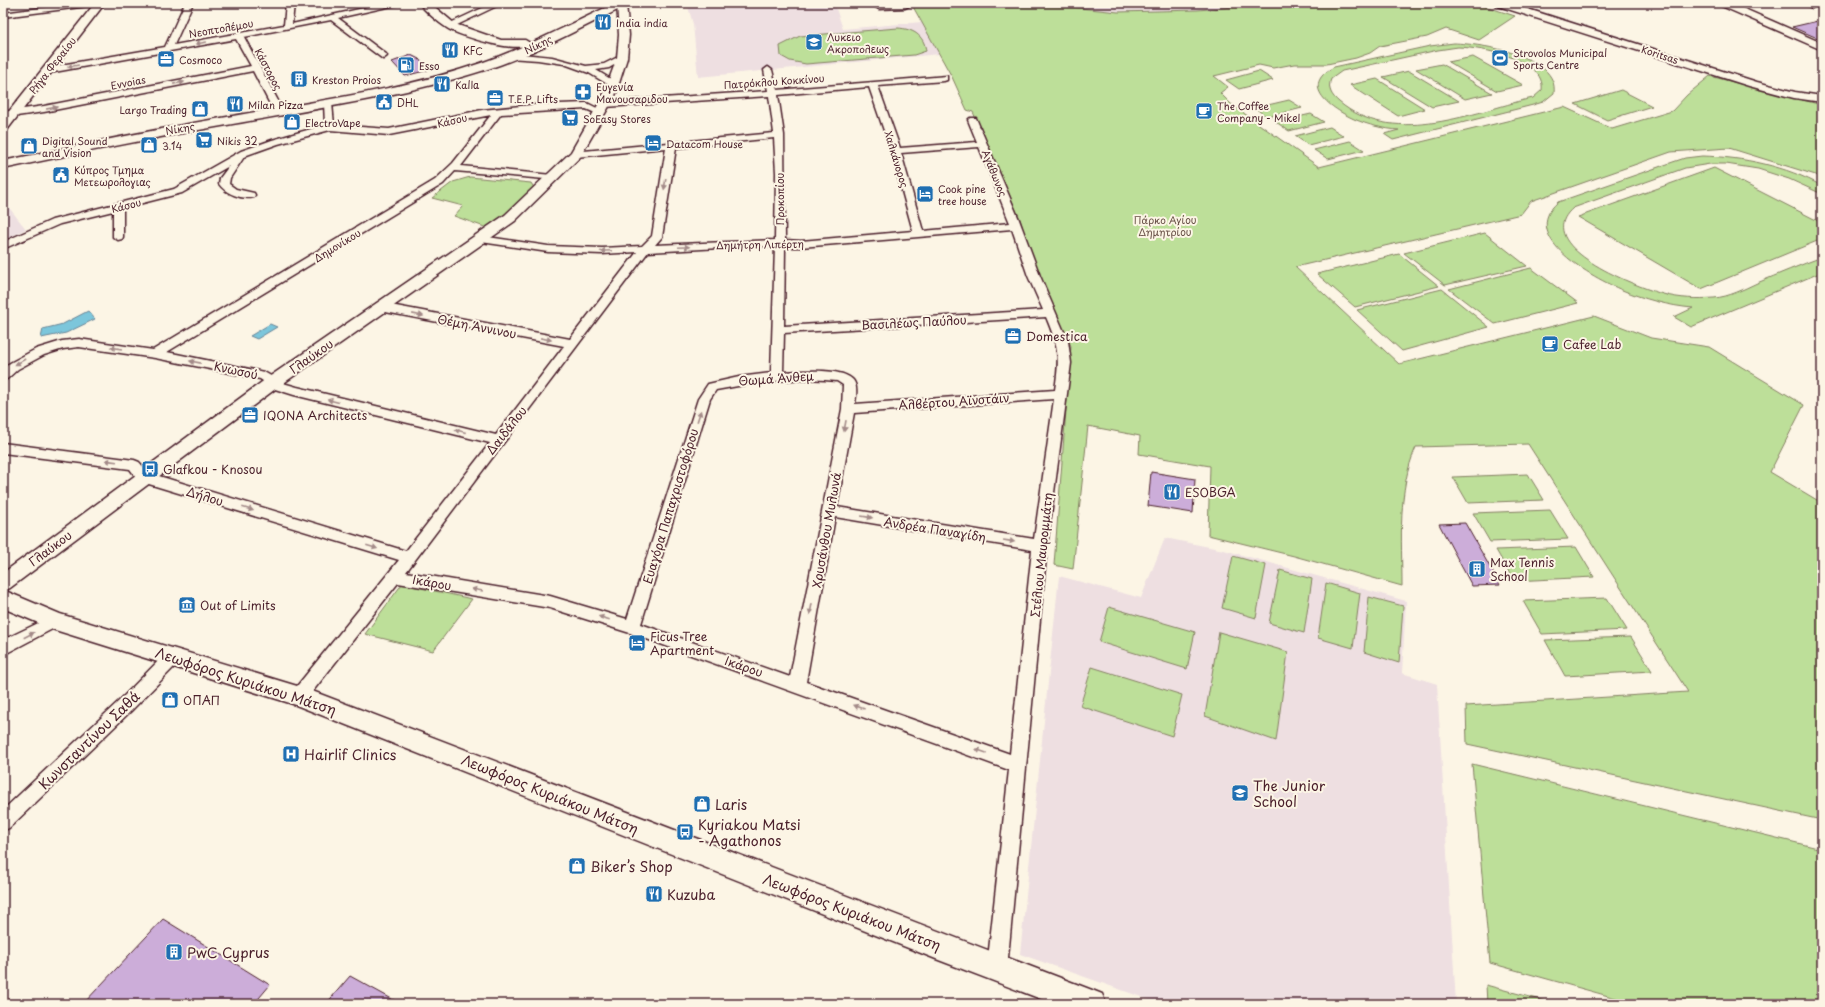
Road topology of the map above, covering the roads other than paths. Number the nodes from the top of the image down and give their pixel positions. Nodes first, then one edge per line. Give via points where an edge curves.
1 (96, 3) edge
2 (100, 3) edge
3 (189, 3) edge
4 (290, 3) edge
5 (396, 3) edge
6 (424, 3) edge
7 (499, 3) edge
8 (620, 3) edge
9 (873, 3) edge
10 (1499, 3) edge
11 (1522, 3) edge
12 (1723, 3) edge
13 (905, 6) dead end
14 (3, 15) edge
15 (596, 16) junction
16 (333, 18) junction
17 (623, 19) junction
18 (450, 25) junction
19 (288, 27) junction
20 (239, 36) junction
21 (1822, 47) edge
22 (533, 48) junction
23 (168, 49) junction
24 (504, 51) junction
25 (383, 56) dead end
26 (622, 58) junction
27 (256, 68) junction
28 (583, 68) junction
29 (49, 70) junction
30 (768, 70) dead end
31 (944, 78) dead end
32 (614, 85) junction
33 (873, 85) junction
34 (773, 92) junction
35 (1822, 94) edge
36 (1822, 99) edge
37 (328, 103) junction
38 (605, 104) junction
39 (575, 105) junction
40 (279, 112) junction
41 (498, 112) junction
42 (8, 115) edge
43 (973, 120) dead end
44 (3, 127) edge
45 (330, 127) junction
46 (779, 135) junction
47 (983, 144) junction
48 (671, 146) junction
49 (896, 151) junction
50 (244, 153) junction
51 (576, 154) junction
52 (3, 165) edge
53 (454, 168) junction
54 (552, 178) junction
55 (250, 195) dead end
56 (118, 207) junction
57 (1016, 226) junction
58 (919, 234) junction
59 (118, 237) dead end
60 (481, 239) junction
61 (780, 243) junction
62 (3, 246) edge
63 (645, 249) junction
64 (380, 307) junction
65 (1050, 313) junction
66 (778, 330) junction
67 (574, 344) junction
68 (154, 354) junction
69 (3, 376) edge
70 (777, 377) junction
71 (842, 377) joint
72 (272, 383) junction
73 (712, 387) joint
74 (1061, 394) junction
75 (848, 409) junction
76 (498, 440) junction
77 (3, 448) edge
78 (144, 477) junction
79 (829, 511) junction
80 (1040, 546) junction
81 (409, 558) junction
82 (394, 576) junction
83 (3, 583) edge
84 (3, 599) edge
85 (55, 621) junction
86 (632, 627) junction
87 (3, 648) edge
88 (173, 657) junction
89 (797, 685) junction
90 (299, 696) junction
91 (1018, 764) junction
92 (3, 822) edge
93 (996, 968) junction
94 (1092, 1004) edge

1 - 14 street
2 - 29 street, Ρήγα Φεραίου
3 - 23 street
4 - 19 street
5 - 16 street, Νεοπτολέμου
6 - 18 street
7 - 18 street
8 - 15 main road, Νίκης
8 - 17 street
8 - 22 main road, Νίκης
9 - 13 street via 879,7
10 - 36 street, Koritsas via 1753,84 1794,95
11 - 35 street, Koritsas via 1772,82
12 - 21 street
15 - 17 main road via 615,16
15 - 22 main road, Νίκης
16 - 19 street, Νεοπτολέμου
16 - 25 street
17 - 26 street
18 - 24 street
19 - 20 street, Νεοπτολέμου
20 -> 23 street, Νεοπτολέμου
20 - 27 street, Κάστορος
22 - 24 main road, Νίκης
22 - 24 street
22 - 28 street
23 -> 29 street, Νεοπτολέμου
24 - 37 main road, Νίκης via 484,66 404,88
26 - 28 street via 606,66
26 - 32 street
27 - 40 street, Κάστορος
42 -> 27 street, Evvoias
28 - 32 street via 604,76
29 - 42 street, Ρήγα Φεραίου
30 - 34 street, Προκοπίου
31 - 33 street, Πατρόκλου Κοκκίνου
32 - 38 street, Γλαύκου
33 - 34 street, Πατρόκλου Κοκκίνου
33 - 49 street, Χαλκάνορος
34 - 38 street, Πατρόκλου Κοκκίνου
34 - 46 street, Προκοπίου
37 - 40 main road, Νίκης
37 - 45 street
38 - 39 street, Κάσου
38 - 39 street, Κάσου
38 - 51 street, Γλαύκου
39 - 41 street, Κάσου
40 - 52 main road, Νίκης via 139,136
41 - 45 street, Κάσου via 389,132
41 - 53 street, Δημονίκου
42 - 44 street, Ρήγα Φεραίου
43 - 47 street, Αγάθωνος
45 - 50 street, Κάσου
46 - 48 street
46 - 61 street, Προκοπίου
47 - 49 street
47 - 57 street, Αγάθωνος
48 - 51 street
48 -> 63 street, Δαιδάλου via 657,237
49 - 58 street, Χαλκάνορος
50 - 55 street via 225,178 224,184 232,191
50 - 56 street, Κάσου via 189,186
51 - 54 street, Γλαύκου
53 - 54 street
53 - 68 street, Δημονίκου via 417,197
54 - 60 street, Γλαύκου via 510,218
56 - 59 street
56 - 62 street, Κάσου via 56,222
57 - 58 street, Δημήτρη Λιπέρτη
57 - 65 street, Στέλιου Μαυρομμάτη
58 - 61 street, Δημήτρη Λιπέρτη via 801,244
63 -> 60 street, Δημήτρη Λιπέρτη via 548,249
60 - 64 street, Γλαύκου
63 -> 61 street, Δημήτρη Λιπέρτη
61 - 66 street, Προκοπίου
63 - 67 street, Δαιδάλου
64 -> 67 street, Θέμη Άννινου
64 - 72 street, Γλαύκου
65 - 66 street, Βασιλέως Παύλου
65 - 74 street, Στέλιου Μαυρομμάτη via 1064,350
66 - 70 street, Προκοπίου
67 - 76 street, Δαιδάλου
68 -> 69 street, Κνωσού via 80,343 62,345 40,352 14,366
72 -> 68 street, Κνωσού via 264,376 244,371
70 - 71 street, Θωμά Άνθεμ
70 - 73 street, Θωμά Άνθεμ via 732,381
71 - 75 street, Χρυσάνθου Μυλωνά via 850,388
76 -> 72 street, Κνωσού via 294,391
72 - 78 street, Γλαύκου
86 -> 73 street, Ευαγόρα Παπαχριστοφόρου via 704,399
74 - 75 street, Αλβέρτου Αϊνστάιν
74 - 80 street, Στέλιου Μαυρομμάτη
75 -> 79 street, Χρυσάνθου Μυλωνά
76 - 81 street, Δαιδάλου
78 -> 77 street, Δήλου via 134,465 126,463
78 -> 81 street, Δήλου
78 - 83 street, Γλαύκου
79 -> 80 street, Ανδρέα Παναγίδη
79 -> 89 street, Χρυσάνθου Μυλωνά
80 - 91 street, Στέλιου Μαυρομμάτη
81 - 82 street, Δαιδάλου
86 -> 82 street, Ικάρου via 550,602
82 - 90 street, Δαιδάλου
84 - 85 main road, Λεωφόρος Κυριάκου Μάτση
87 -> 85 street
85 - 88 main road, Λεωφόρος Κυριάκου Μάτση
86 - 89 street, Ικάρου
88 - 90 main road, Λεωφόρος Κυριάκου Μάτση
88 - 92 street, Κωνσταντίνου Σαθά
91 -> 89 street, Ικάρου
90 - 93 main road, Λεωφόρος Κυριάκου Μάτση
91 - 93 street, Στέλιου Μαυρομμάτη
93 - 94 main road, Λεωφόρος Κυριάκου Μάτση

